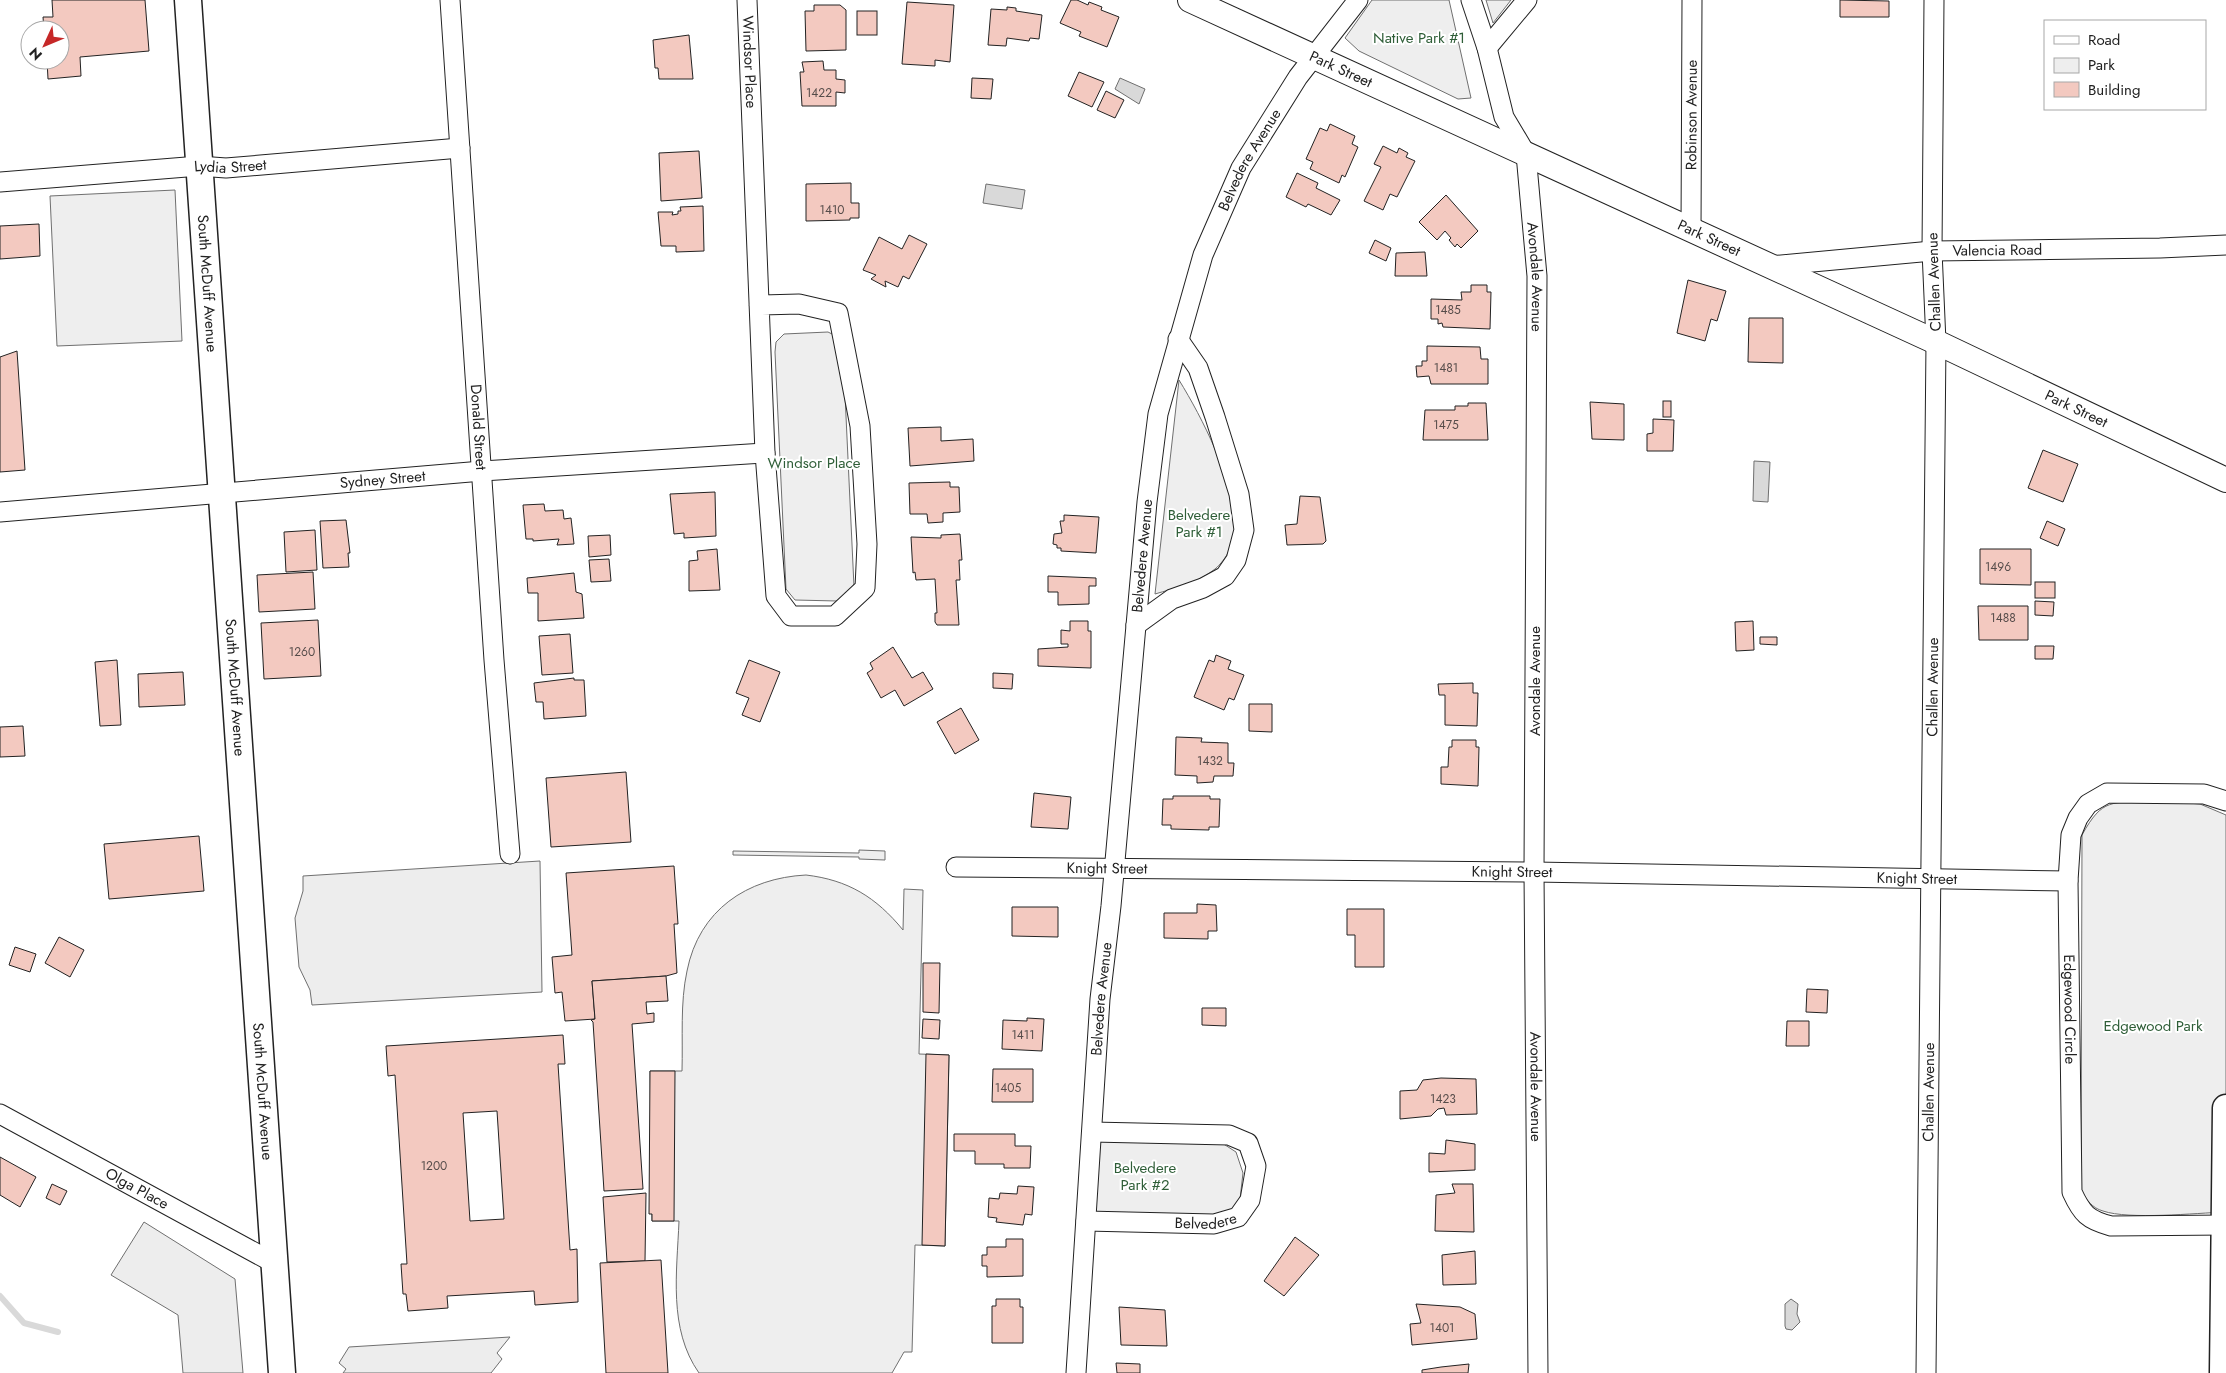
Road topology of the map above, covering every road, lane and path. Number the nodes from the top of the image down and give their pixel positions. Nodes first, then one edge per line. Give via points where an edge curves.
1 (188, 0) edge
2 (450, 0) edge
3 (747, 0) edge
4 (1190, 0) edge
5 (1358, 0) edge
6 (1471, 0) edge
7 (1527, 0) edge
8 (1692, 0) edge
9 (1934, 0) edge
10 (1487, 48) junction
11 (1316, 57) junction
12 (460, 148) junction
13 (1526, 154) junction
14 (198, 166) junction
15 (0, 182) edge
16 (1691, 231) junction
17 (2226, 245) edge
18 (1932, 251) junction
19 (1768, 266) junction
20 (759, 305) junction
21 (1178, 339) junction
22 (1936, 342) junction
23 (765, 453) junction
24 (482, 471) junction
25 (2226, 480) edge
26 (223, 492) junction
27 (0, 512) edge
28 (1136, 625) junction
29 (2226, 801) edge
30 (510, 854) dead end
31 (956, 867) dead end
32 (1114, 869) junction
33 (1534, 872) junction
34 (1929, 877) junction
35 (2068, 881) junction
36 (2226, 1108) edge
37 (0, 1114) edge
38 (1092, 1132) junction
39 (1086, 1221) junction
40 (2226, 1226) edge
41 (274, 1263) junction
42 (282, 1373) edge
43 (1076, 1373) edge
44 (1538, 1373) edge
45 (1926, 1373) edge
46 (2223, 1373) edge

1 - 14 main road, South McDuff Avenue
2 - 12 street, Donald Street
3 - 20 street, Windsor Place
4 - 11 street, Park Street
5 - 11 street, Belvedere Avenue
6 - 10 street, Avondale Avenue
7 - 10 street
8 - 16 street, Robinson Avenue
9 - 18 street, Challen Avenue
10 - 13 street, Avondale Avenue via 1504,117
11 - 13 street, Park Street
11 - 21 street, Belvedere Avenue via 1298,77 1241,168 1203,255
12 - 14 street, Lydia Street via 226,168
12 - 24 street, Donald Street
13 - 16 street, Park Street
13 - 33 street, Avondale Avenue via 1537,276
14 - 15 street, Lydia Street
14 - 26 main road, South McDuff Avenue
16 - 19 street, Park Street
17 - 18 street, Valencia Road
18 - 19 street, Valencia Road
18 - 22 street, Challen Avenue
19 - 22 street, Park Street
20 - 23 street, Windsor Place
20 - 23 street, Windsor Place via 799,304 838,313 860,426 867,544 865,588 835,616 791,616 776,596
21 - 28 street, Belvedere Avenue via 1158,414
21 - 28 street, Belvedere Avenue via 1198,368 1239,494 1244,530 1236,560 1225,576 1172,599
22 - 25 street, Park Street
22 - 34 street, Challen Avenue
23 - 24 street, Sydney Street
24 - 26 street, Sydney Street
24 - 30 street, Donald Street
26 - 27 street, Sydney Street
26 - 41 main road, South McDuff Avenue
28 - 32 street, Belvedere Avenue
29 - 35 street, Edgewood Circle via 2204,794 2107,793 2088,804 2078,818 2071,835
31 - 32 street, Knight Street
32 - 33 street, Knight Street
32 - 38 street, Belvedere Avenue via 1100,999
33 - 34 street, Knight Street
33 - 44 street, Avondale Avenue
34 - 35 street, Knight Street
34 - 45 street, Challen Avenue
35 - 40 street, Edgewood Circle via 2072,1192 2079,1209 2093,1221 2111,1226
36 - 40 main road
37 - 41 street, Olga Place
38 - 39 street, Belvedere Avenue
38 - 39 street, Belvedere via 1229,1135 1248,1143 1256,1166 1250,1200 1238,1217 1214,1224
39 - 43 street, Belvedere Avenue
40 - 46 main road
41 - 42 main road, South McDuff Avenue

